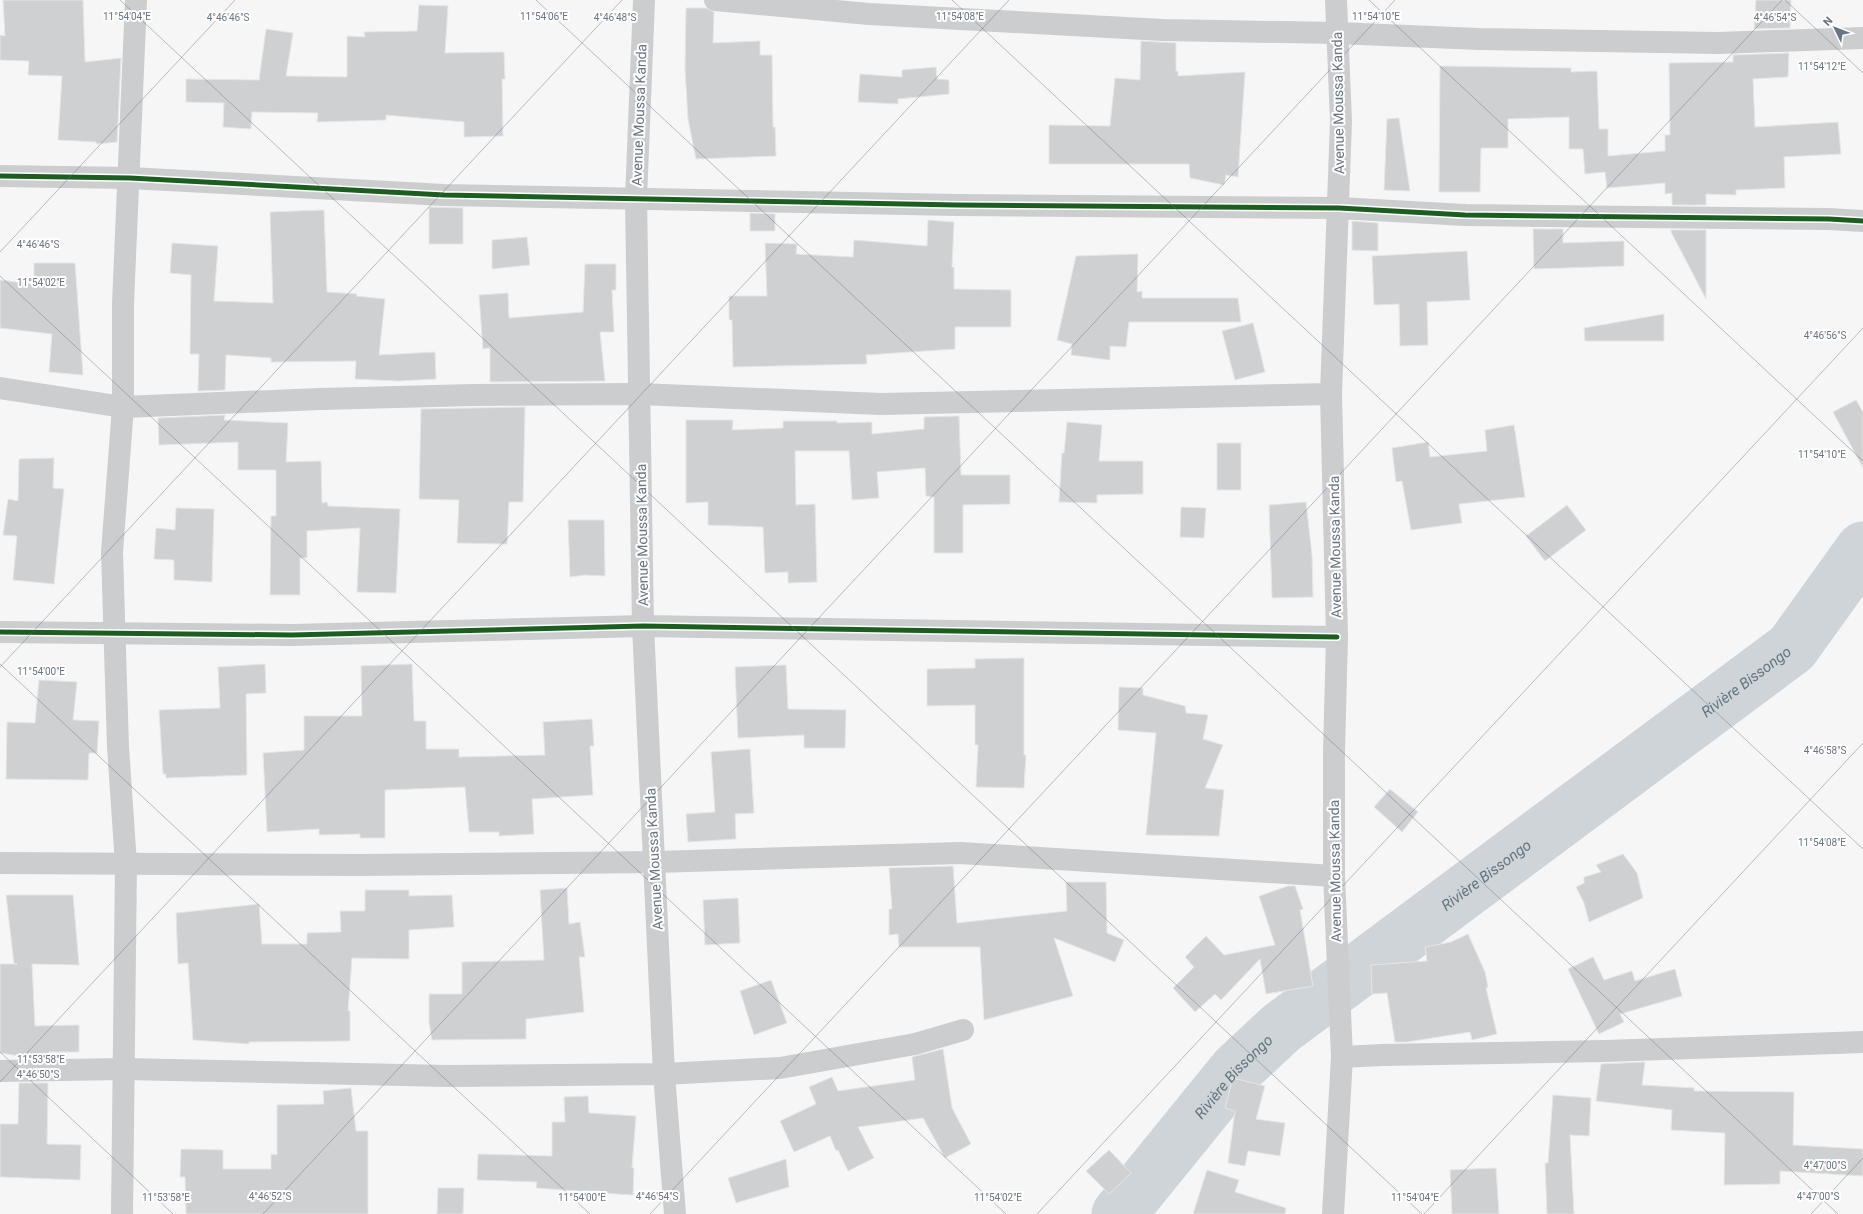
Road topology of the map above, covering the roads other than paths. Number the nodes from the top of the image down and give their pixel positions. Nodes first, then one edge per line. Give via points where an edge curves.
1 (136, 0) edge
2 (644, 0) edge
3 (715, 0) edge
4 (1336, 0) edge
5 (1336, 33) junction
6 (1863, 38) edge
7 (0, 176) edge
8 (130, 178) junction
9 (636, 199) junction
10 (1339, 208) junction
11 (1863, 221) edge
12 (0, 388) edge
13 (640, 394) junction
14 (1331, 394) junction
15 (122, 407) junction
16 (643, 626) junction
17 (0, 632) edge
18 (114, 635) junction
19 (1337, 637) junction
20 (655, 862) junction
21 (0, 863) edge
22 (126, 864) junction
23 (1334, 876) junction
24 (962, 1030) dead end
25 (1863, 1042) edge
26 (1342, 1058) junction
27 (123, 1069) junction
28 (0, 1071) edge
29 (664, 1074) junction
30 (122, 1214) edge
31 (675, 1214) edge
32 (1333, 1214) edge

1 - 8 street
2 - 9 street, Avenue Moussa Kanda
3 - 5 street via 869,14 1163,30
4 - 5 street, Avenue Moussa Kanda
5 - 6 street via 1479,39 1718,42
5 - 10 street, Avenue Moussa Kanda via 1341,120
7 - 8 street
8 - 9 street via 444,195
8 - 15 street via 123,304
9 - 10 street
9 - 13 street, Avenue Moussa Kanda
10 - 11 street via 1465,215
10 - 14 street, Avenue Moussa Kanda
12 - 15 street
13 - 14 street via 881,404
13 - 15 street via 335,398
13 - 16 street, Avenue Moussa Kanda
14 - 19 street, Avenue Moussa Kanda
15 - 18 street via 112,552
16 - 18 street via 292,635
16 - 19 street
16 - 20 street, Avenue Moussa Kanda
17 - 18 street
18 - 22 street
19 - 23 street, Avenue Moussa Kanda
20 - 22 street
20 - 23 street via 960,853
20 - 29 street, Avenue Moussa Kanda
21 - 22 street
22 - 27 street
23 - 26 street, Avenue Moussa Kanda
24 - 29 street via 915,1044 780,1068
25 - 26 street
26 - 32 street, Avenue Moussa Kanda
27 - 28 street
27 - 29 street via 448,1076
27 - 30 street
29 - 31 street, Avenue Moussa Kanda

